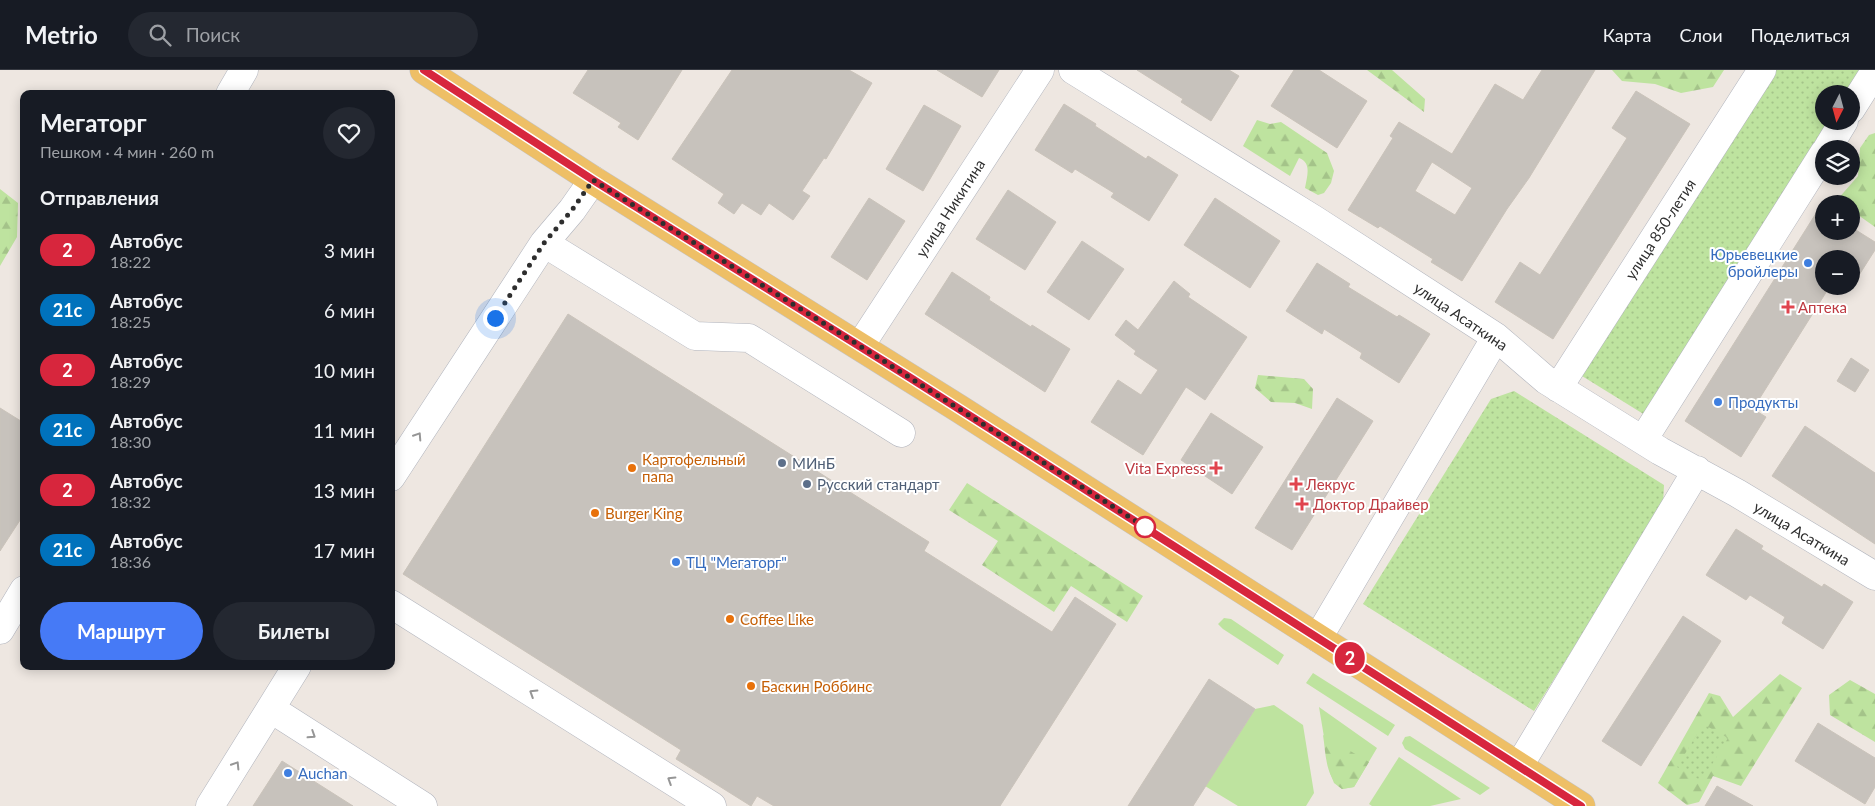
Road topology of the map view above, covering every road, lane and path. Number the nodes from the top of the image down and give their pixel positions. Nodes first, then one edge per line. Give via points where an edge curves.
1 (244, 70) edge
2 (424, 70) edge
3 (1040, 70) edge
4 (1073, 70) edge
5 (1762, 70) edge
6 (1875, 71) edge
7 (232, 90) edge
8 (1860, 95) edge
9 (1815, 167) edge
10 (593, 180) junction
11 (544, 243) junction
12 (1496, 337) junction
13 (860, 346) junction
14 (1558, 388) junction
15 (900, 433) dead end
16 (1643, 440) junction
17 (1697, 470) junction
18 (395, 471) edge
19 (1875, 576) edge
20 (20, 597) edge
21 (395, 607) edge
22 (0, 630) edge
23 (1318, 638) junction
24 (295, 670) edge
25 (271, 709) junction
26 (1519, 766) junction
27 (210, 806) edge
28 (423, 806) edge
29 (712, 806) edge
30 (1581, 806) edge

1 - 7 street
2 - 10 main road
3 - 13 street, улица Никитина
4 - 12 street, улица Асаткина
5 - 14 street, улица 850-летия
6 - 8 street
9 - 16 street
10 - 11 street
10 - 13 main road
11 - 15 street via 695,336 749,338
18 -> 11 street
12 - 14 street, улица Асаткина
12 - 23 street
13 - 23 main road
14 - 16 street, улица Асаткина
16 - 17 street, улица Асаткина
17 - 19 street, улица Асаткина
17 - 26 street
20 - 22 street
29 -> 21 street
23 - 26 main road
24 - 25 street
27 -> 25 street
25 -> 28 street
26 - 30 main road

